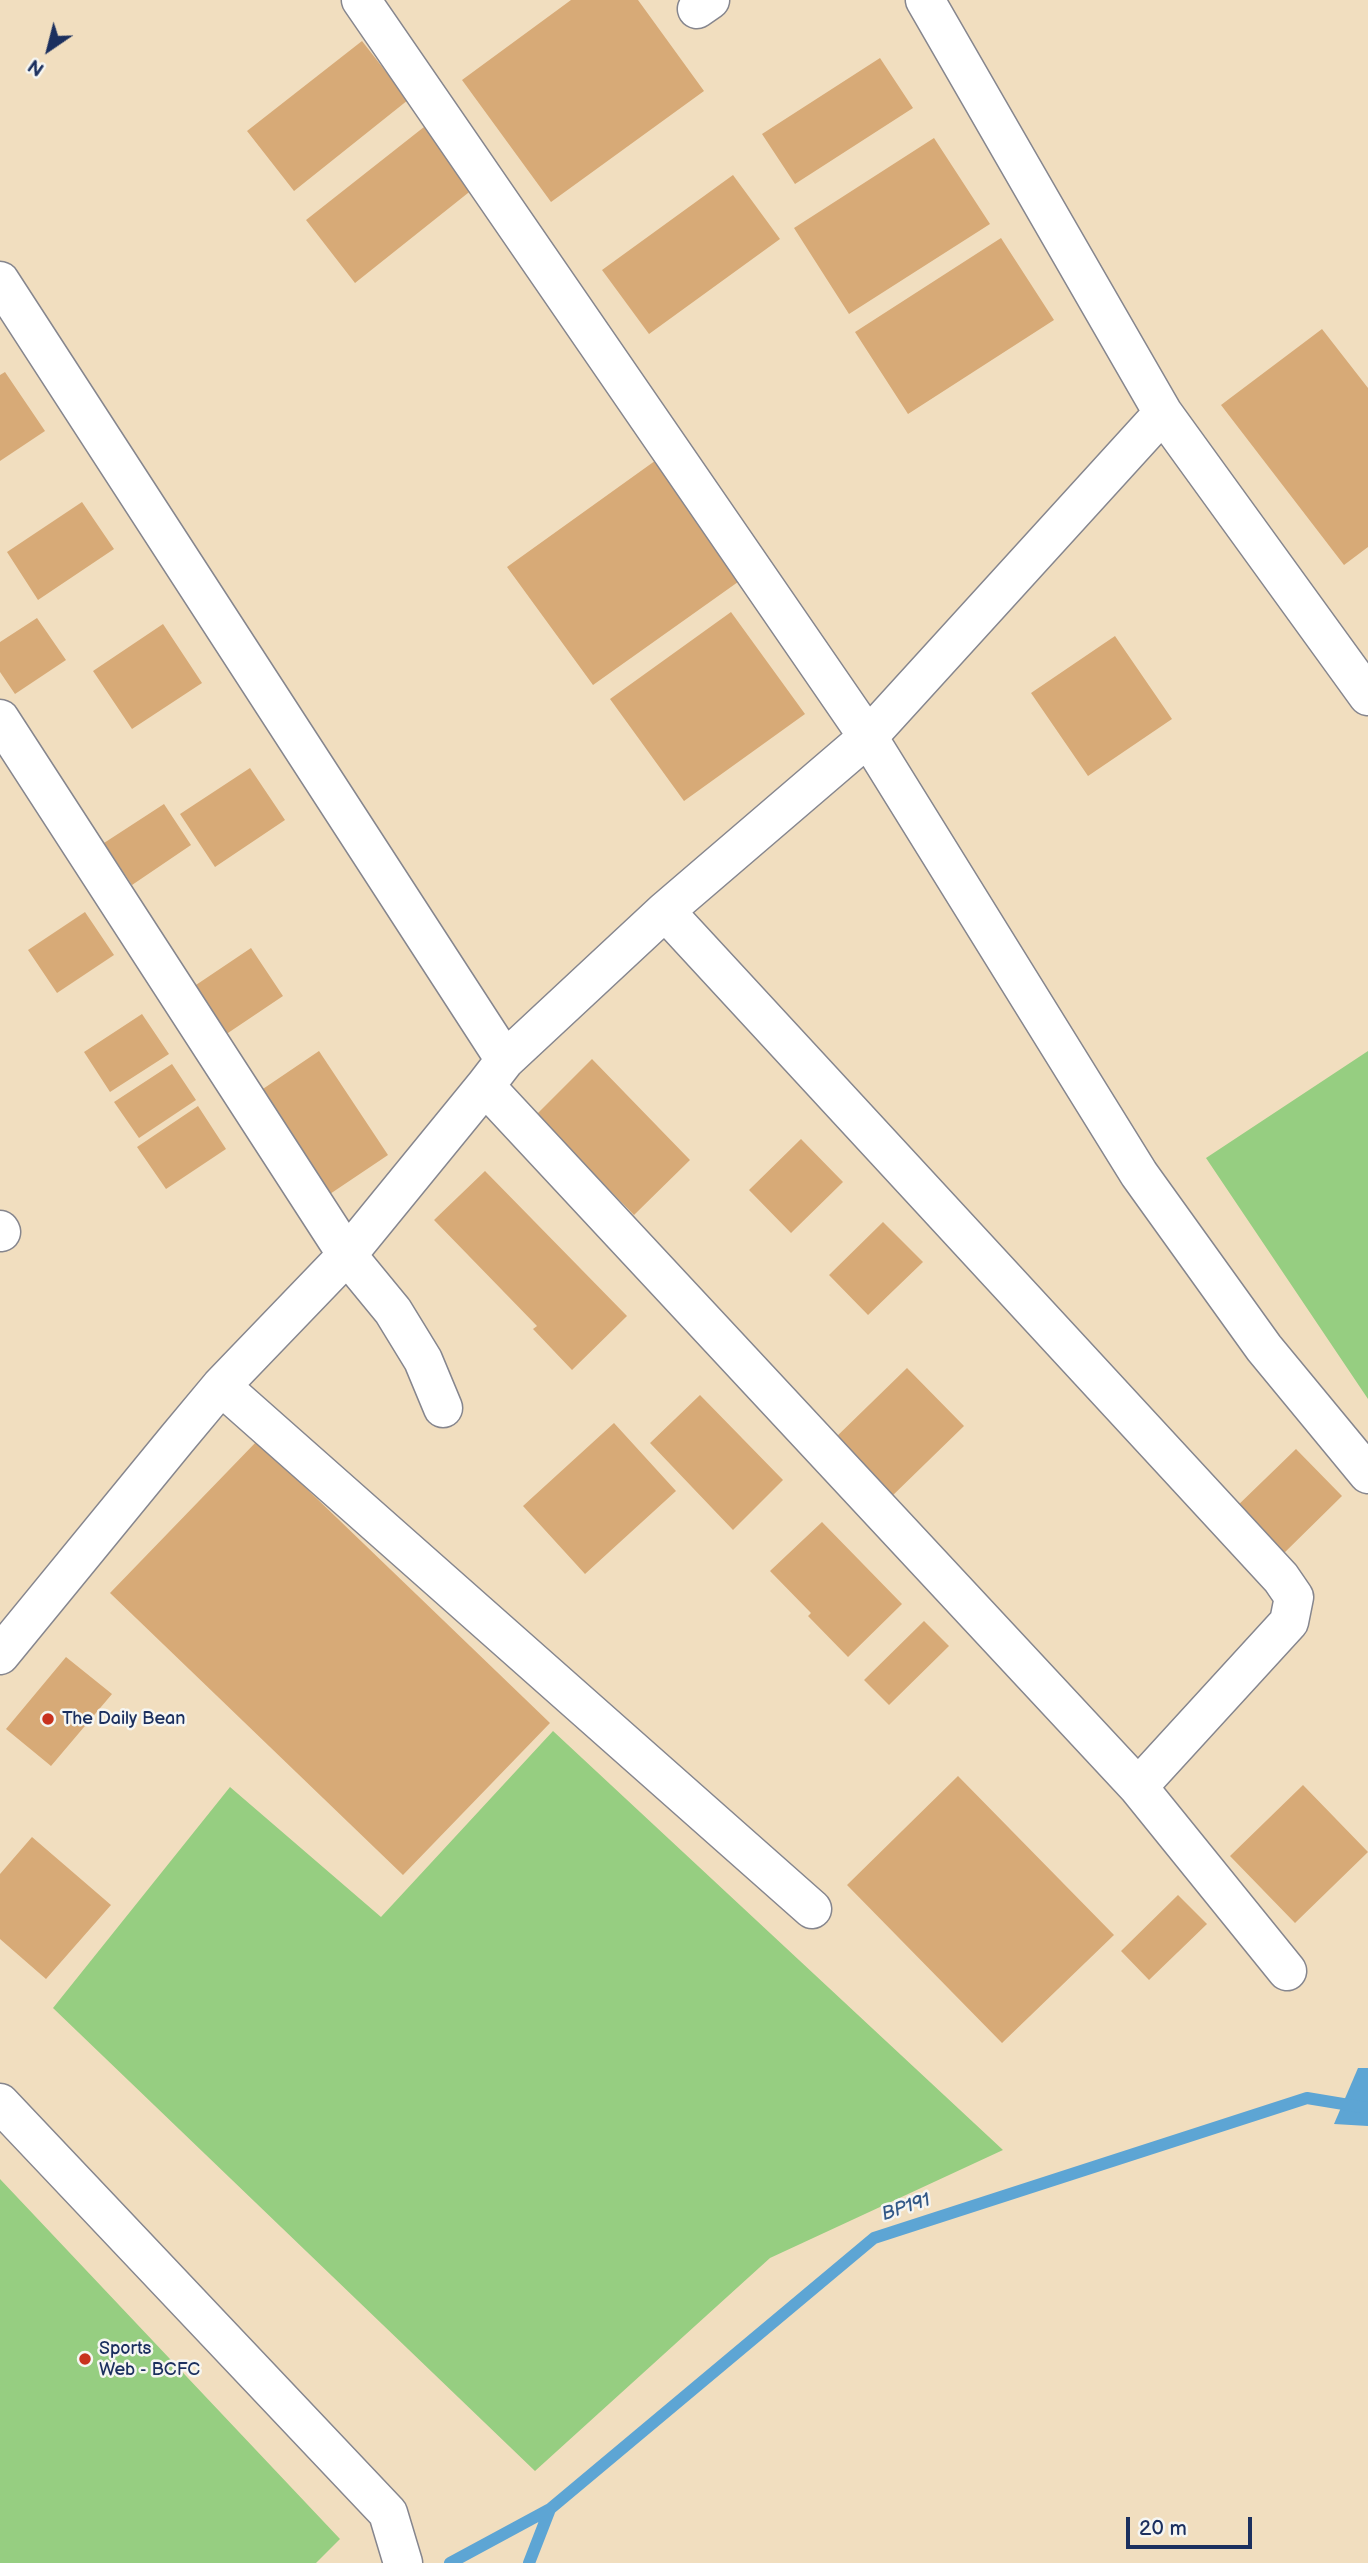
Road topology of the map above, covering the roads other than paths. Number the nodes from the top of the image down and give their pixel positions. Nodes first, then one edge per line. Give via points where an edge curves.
1 (362, 0) edge
2 (925, 0) edge
3 (0, 281) edge
4 (1163, 413) junction
5 (1368, 696) edge
6 (0, 719) edge
7 (868, 737) junction
8 (665, 911) junction
9 (495, 1073) junction
10 (347, 1255) junction
11 (221, 1387) junction
12 (443, 1408) dead end
13 (1368, 1474) edge
14 (0, 1655) edge
15 (1138, 1787) junction
16 (813, 1909) dead end
17 (1287, 1971) dead end
18 (0, 2103) edge
19 (403, 2562) edge

1 - 7 street
2 - 4 street
3 - 9 street
4 - 5 street
4 - 7 street
6 - 10 street
7 - 8 street
7 - 13 street via 1139,1174 1265,1348
8 - 9 street
8 - 15 street via 1294,1597 1289,1622
9 - 10 street
9 - 15 street
10 - 11 street
10 - 12 street via 393,1311 423,1360
11 - 14 street
11 - 16 street
15 - 17 street
18 - 19 street via 388,2512

